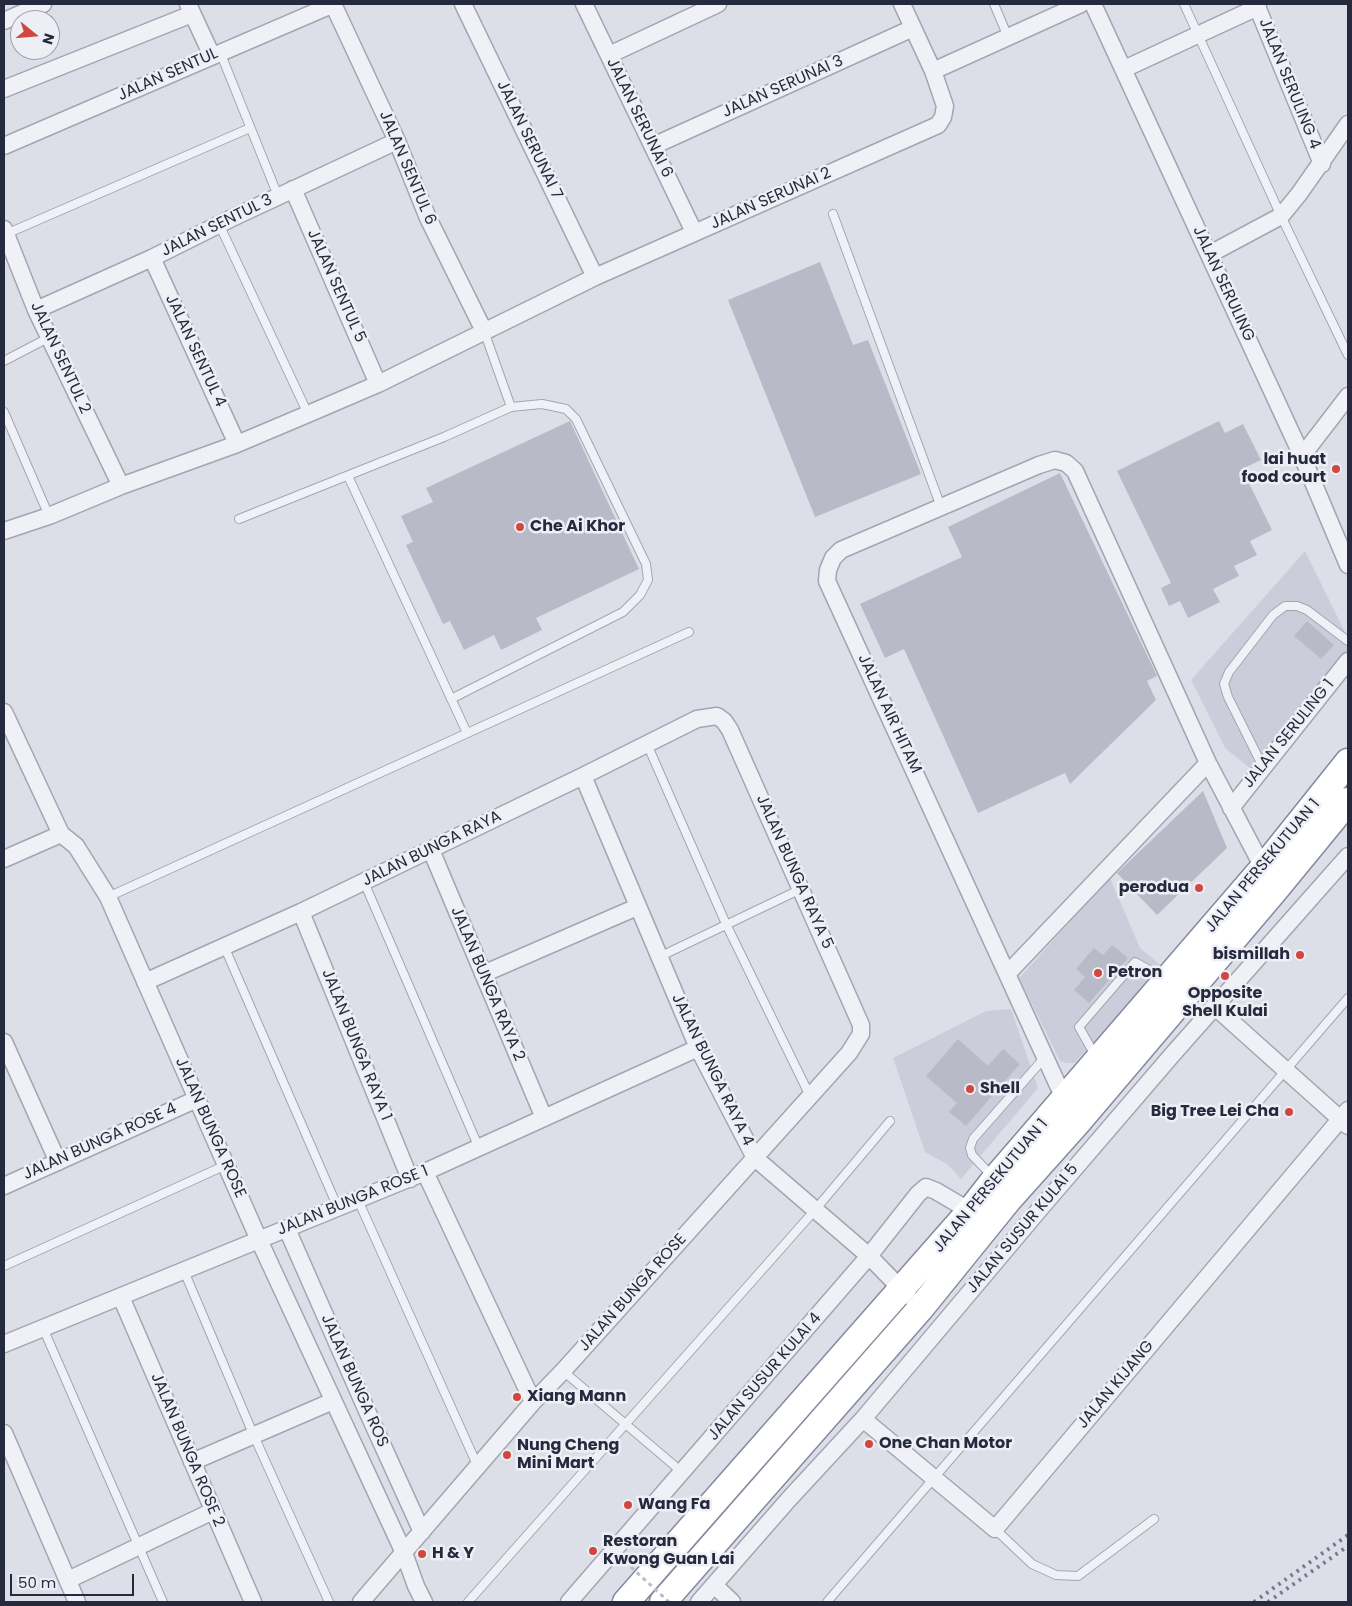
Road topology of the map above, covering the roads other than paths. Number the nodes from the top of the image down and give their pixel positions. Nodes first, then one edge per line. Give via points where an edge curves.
1 (43, 4) edge
2 (333, 4) edge
3 (463, 4) edge
4 (584, 4) edge
5 (718, 4) edge
6 (902, 4) edge
7 (994, 4) edge
8 (1081, 4) edge
9 (1093, 4) edge
10 (1184, 4) edge
11 (1257, 5) edge
12 (190, 9) edge
13 (4, 21) edge
14 (913, 28) junction
15 (1197, 34) junction
16 (1008, 37) junction
17 (216, 54) junction
18 (609, 55) junction
19 (1124, 69) junction
20 (934, 71) junction
21 (4, 89) edge
22 (1348, 124) edge
23 (250, 128) junction
24 (397, 141) junction
25 (4, 146) edge
26 (653, 146) junction
27 (1322, 164) junction
28 (293, 189) junction
29 (278, 196) junction
30 (833, 214) dead end
31 (1281, 216) junction
32 (218, 224) junction
33 (5, 232) edge
34 (694, 232) junction
35 (1210, 254) junction
36 (152, 258) junction
37 (595, 277) junction
38 (36, 310) junction
39 (484, 331) junction
40 (50, 337) junction
41 (1348, 355) edge
42 (4, 361) edge
43 (378, 384) junction
44 (1348, 396) edge
45 (511, 407) junction
46 (4, 412) edge
47 (308, 414) junction
48 (237, 444) junction
49 (1302, 456) junction
50 (348, 476) junction
51 (121, 486) junction
52 (941, 507) junction
53 (49, 516) junction
54 (239, 518) dead end
55 (4, 531) edge
56 (1346, 553) edge
57 (689, 632) dead end
58 (1348, 641) edge
59 (1348, 661) edge
60 (451, 699) junction
61 (4, 712) edge
62 (717, 716) joint
63 (467, 733) junction
64 (647, 744) junction
65 (1348, 762) edge
66 (1208, 763) junction
67 (1263, 767) junction
68 (583, 776) junction
69 (1348, 800) edge
70 (1231, 808) junction
71 (61, 834) junction
72 (430, 850) junction
73 (1348, 856) edge
74 (4, 859) edge
75 (1264, 867) junction
76 (364, 882) junction
77 (801, 888) junction
78 (1274, 891) junction
79 (108, 897) junction
80 (637, 907) junction
81 (301, 912) junction
82 (726, 924) junction
83 (224, 946) junction
84 (659, 957) junction
85 (483, 974) junction
86 (1007, 974) junction
87 (1168, 980) junction
88 (145, 982) junction
89 (1348, 998) edge
90 (1214, 1006) junction
91 (861, 1034) joint
92 (4, 1042) edge
93 (698, 1048) junction
94 (1046, 1056) junction
95 (1098, 1061) junction
96 (1285, 1071) junction
97 (810, 1097) junction
98 (197, 1099) junction
99 (1064, 1100) junction
100 (544, 1118) junction
101 (1346, 1118) edge
102 (890, 1121) dead end
103 (1077, 1123) junction
104 (479, 1148) junction
105 (755, 1158) junction
106 (58, 1162) junction
107 (226, 1165) junction
108 (426, 1172) junction
109 (410, 1178) junction
110 (995, 1179) junction
111 (4, 1186) edge
112 (358, 1200) junction
113 (338, 1208) junction
114 (815, 1210) junction
115 (970, 1212) junction
116 (287, 1229) junction
117 (259, 1240) junction
118 (870, 1256) junction
119 (4, 1266) edge
120 (184, 1271) junction
121 (902, 1290) junction
122 (121, 1296) junction
123 (920, 1309) junction
124 (43, 1328) junction
125 (4, 1344) edge
126 (563, 1371) junction
127 (333, 1402) junction
128 (532, 1402) junction
129 (863, 1419) junction
130 (626, 1424) junction
131 (254, 1436) junction
132 (6, 1443) edge
133 (192, 1462) junction
134 (478, 1467) junction
135 (682, 1472) junction
136 (934, 1478) junction
137 (213, 1511) junction
138 (1154, 1519) dead end
139 (995, 1529) junction
140 (422, 1532) junction
141 (139, 1546) junction
142 (404, 1553) junction
143 (68, 1580) junction
144 (714, 1586) junction
145 (77, 1602) edge
146 (163, 1602) edge
147 (253, 1602) edge
148 (329, 1602) edge
149 (361, 1602) edge
150 (424, 1602) edge
151 (468, 1602) edge
152 (569, 1602) edge
153 (626, 1602) edge
154 (663, 1602) edge
155 (699, 1602) edge
156 (732, 1602) edge
157 (827, 1602) edge

1 - 13 street
2 - 17 street, JALAN SENTUL
2 - 24 street, JALAN SENTUL 6
3 - 37 street, JALAN SERUNAI 7
4 - 18 street, JALAN SERUNAI 6
5 - 18 street
6 - 14 street
7 - 16 lane
8 - 16 street
9 - 19 street, JALAN SERULING
10 - 15 lane
11 - 15 street
11 - 27 street, JALAN SERULING 4
12 - 17 street
12 - 21 street
14 - 20 street
14 - 26 street, JALAN SERUNAI 3
15 - 19 street
15 - 31 lane
16 - 20 street
17 - 23 lane
17 - 25 street, JALAN SENTUL
18 - 26 street, JALAN SERUNAI 6
19 - 35 street, JALAN SERULING
20 - 34 street, JALAN SERUNAI 2 via 944,106 944,116 938,125
22 - 27 street
23 - 29 lane
23 - 33 lane
24 - 28 street, JALAN SENTUL 3
24 - 39 street, JALAN SENTUL 6 via 428,218
26 - 34 street, JALAN SERUNAI 6
27 - 31 street
28 - 29 street, JALAN SENTUL 3
28 - 43 street, JALAN SENTUL 5
29 - 32 street, JALAN SENTUL 3
30 - 52 lane
31 - 35 street
31 - 41 lane
32 - 36 street, JALAN SENTUL 3
32 - 47 lane
33 - 38 street, JALAN SENTUL 2
34 - 37 street, JALAN SERUNAI 2
35 - 49 street, JALAN SERULING
36 - 38 street, JALAN SENTUL 3
36 - 48 street, JALAN SENTUL 4
37 - 39 street, JALAN SERUNAI 2
38 - 40 street, JALAN SENTUL 2
39 - 43 street, JALAN SERUNAI 2
39 - 45 lane
40 - 42 lane
40 - 51 street, JALAN SENTUL 2
43 - 47 street, JALAN SERUNAI 2
44 - 49 street
45 - 50 lane
45 - 60 lane via 542,404 566,409 576,419 646,564 648,580 640,595 623,612
46 - 53 lane
47 - 48 street, JALAN SERUNAI 2
48 - 51 street, JALAN SERUNAI 2
49 - 56 street, JALAN SERULING
50 - 54 lane
50 - 60 lane
51 - 53 street, JALAN SERUNAI 2
52 - 66 street, JALAN AIR HITAM via 1039,465 1055,460 1066,462 1075,471
52 - 86 street, JALAN AIR HITAM via 841,550 828,570 827,581
53 - 55 street, JALAN SERUNAI 2
57 - 63 lane
58 - 67 lane via 1307,610 1285,606 1273,615 1229,672 1224,684 1228,697
59 - 67 street, JALAN SERULING 1
60 - 63 lane
61 - 71 street, JALAN BUNGA ROSE
62 - 64 street, JALAN BUNGA RAYA via 697,719
62 - 77 street, JALAN BUNGA RAYA 5 via 730,730
63 - 79 lane
64 - 68 street, JALAN BUNGA RAYA
64 - 82 lane
65 - 75 highway, JALAN PERSEKUTUAN 1
66 - 70 street, JALAN AIR HITAM
66 - 86 street
67 - 70 street, JALAN SERULING 1
68 - 72 street, JALAN BUNGA RAYA
68 - 80 street, JALAN BUNGA RAYA 4
69 - 78 highway, JALAN PERSEKUTUAN 1
70 - 75 street, JALAN AIR HITAM
71 - 74 street
71 - 79 street, JALAN BUNGA ROSE via 76,846
72 - 76 street, JALAN BUNGA RAYA
72 - 85 street, JALAN BUNGA RAYA 2
73 - 90 street, JALAN SUSUR KULAI 5
75 - 78 street, JALAN AIR HITAM
75 - 87 highway, JALAN PERSEKUTUAN 1
76 - 81 street, JALAN BUNGA RAYA
76 - 104 lane
77 - 82 lane
77 - 91 street, JALAN BUNGA RAYA 5 via 858,1017
78 - 103 highway, JALAN PERSEKUTUAN 1
79 - 88 street, JALAN BUNGA ROSE
80 - 84 street, JALAN BUNGA RAYA 4
80 - 85 street
81 - 83 street, JALAN BUNGA RAYA
81 - 109 street, JALAN BUNGA RAYA 1
82 - 84 lane
82 - 97 lane
83 - 88 street, JALAN BUNGA RAYA
83 - 113 lane
84 - 93 street, JALAN BUNGA RAYA 4
85 - 100 street, JALAN BUNGA RAYA 2
86 - 94 street, JALAN AIR HITAM
87 - 95 highway, JALAN PERSEKUTUAN 1
87 - 95 lane via 1135,962 1079,1027
88 - 98 street, JALAN BUNGA ROSE
89 - 96 lane
90 - 96 street
90 - 129 street, JALAN SUSUR KULAI 5
91 - 97 street, JALAN BUNGA ROSE via 849,1053
92 - 106 street
93 - 100 street, JALAN BUNGA ROSE 1
93 - 105 street, JALAN BUNGA RAYA 4
94 - 99 street, JALAN AIR HITAM
94 - 110 lane via 973,1139 972,1155
95 - 99 highway, JALAN PERSEKUTUAN 1
96 - 101 street
96 - 136 lane
97 - 105 street, JALAN BUNGA ROSE
98 - 106 street, JALAN BUNGA ROSE 4
98 - 107 street, JALAN BUNGA ROSE
99 - 103 street, JALAN AIR HITAM
99 - 110 highway, JALAN PERSEKUTUAN 1
100 - 104 street, JALAN BUNGA ROSE 1
101 - 139 street, JALAN KIJANG
102 - 114 lane
103 - 123 highway, JALAN PERSEKUTUAN 1 via 1009,1199
104 - 108 street, JALAN BUNGA ROSE 1
105 - 114 street, JALAN BUNGA RAYA 4
105 - 126 street, JALAN BUNGA ROSE
106 - 111 street, JALAN BUNGA ROSE 4
107 - 117 street, JALAN BUNGA ROSE
107 - 119 lane
108 - 109 street, JALAN BUNGA ROSE 1
108 - 128 street
109 - 112 street, JALAN BUNGA ROSE 1
110 - 115 highway, JALAN PERSEKUTUAN 1
112 - 113 street, JALAN BUNGA ROSE 1
112 - 134 lane
113 - 116 street, JALAN BUNGA ROSE 1
114 - 118 street, JALAN BUNGA RAYA 4
114 - 130 lane
115 - 118 street, JALAN SUSUR KULAI 4 via 926,1187
115 - 121 highway, JALAN PERSEKUTUAN 1
116 - 117 street, JALAN BUNGA ROSE 1
116 - 140 street, JALAN BUNGA ROS
117 - 120 street, JALAN BUNGA ROSE 1
117 - 127 street, JALAN BUNGA ROSE
118 - 121 street, JALAN BUNGA RAYA 4
118 - 135 street, JALAN SUSUR KULAI 4
120 - 122 street, JALAN BUNGA ROSE 1
120 - 131 lane
121 - 123 street, JALAN BUNGA RAYA 4
121 - 153 highway, JALAN PERSEKUTUAN 1
122 - 124 street, JALAN BUNGA ROSE 1
122 - 133 street, JALAN BUNGA ROSE 2
123 - 154 highway, JALAN PERSEKUTUAN 1
124 - 125 street, JALAN BUNGA ROSE 1
124 - 141 lane
126 - 128 street, JALAN BUNGA ROSE
126 - 130 lane
127 - 131 street
127 - 142 street, JALAN BUNGA ROSE
128 - 134 street, JALAN BUNGA ROSE
129 - 136 street
129 - 144 street, JALAN SUSUR KULAI 5
130 - 135 lane
130 - 151 lane
131 - 133 street
131 - 148 lane
132 - 143 street
133 - 137 street, JALAN BUNGA ROSE 2
134 - 140 street, JALAN BUNGA ROSE
135 - 152 street, JALAN SUSUR KULAI 4
136 - 139 street
136 - 157 lane
137 - 141 street
137 - 147 street, JALAN BUNGA ROSE 2
138 - 139 lane via 1078,1576 1056,1575 1032,1564
140 - 142 street, JALAN BUNGA ROSE
141 - 143 street
141 - 146 lane
142 - 149 street, JALAN BUNGA ROSE
142 - 150 street, JALAN BUNGA ROSE
143 - 145 street
144 - 155 street, JALAN SUSUR KULAI 5
144 - 156 street

